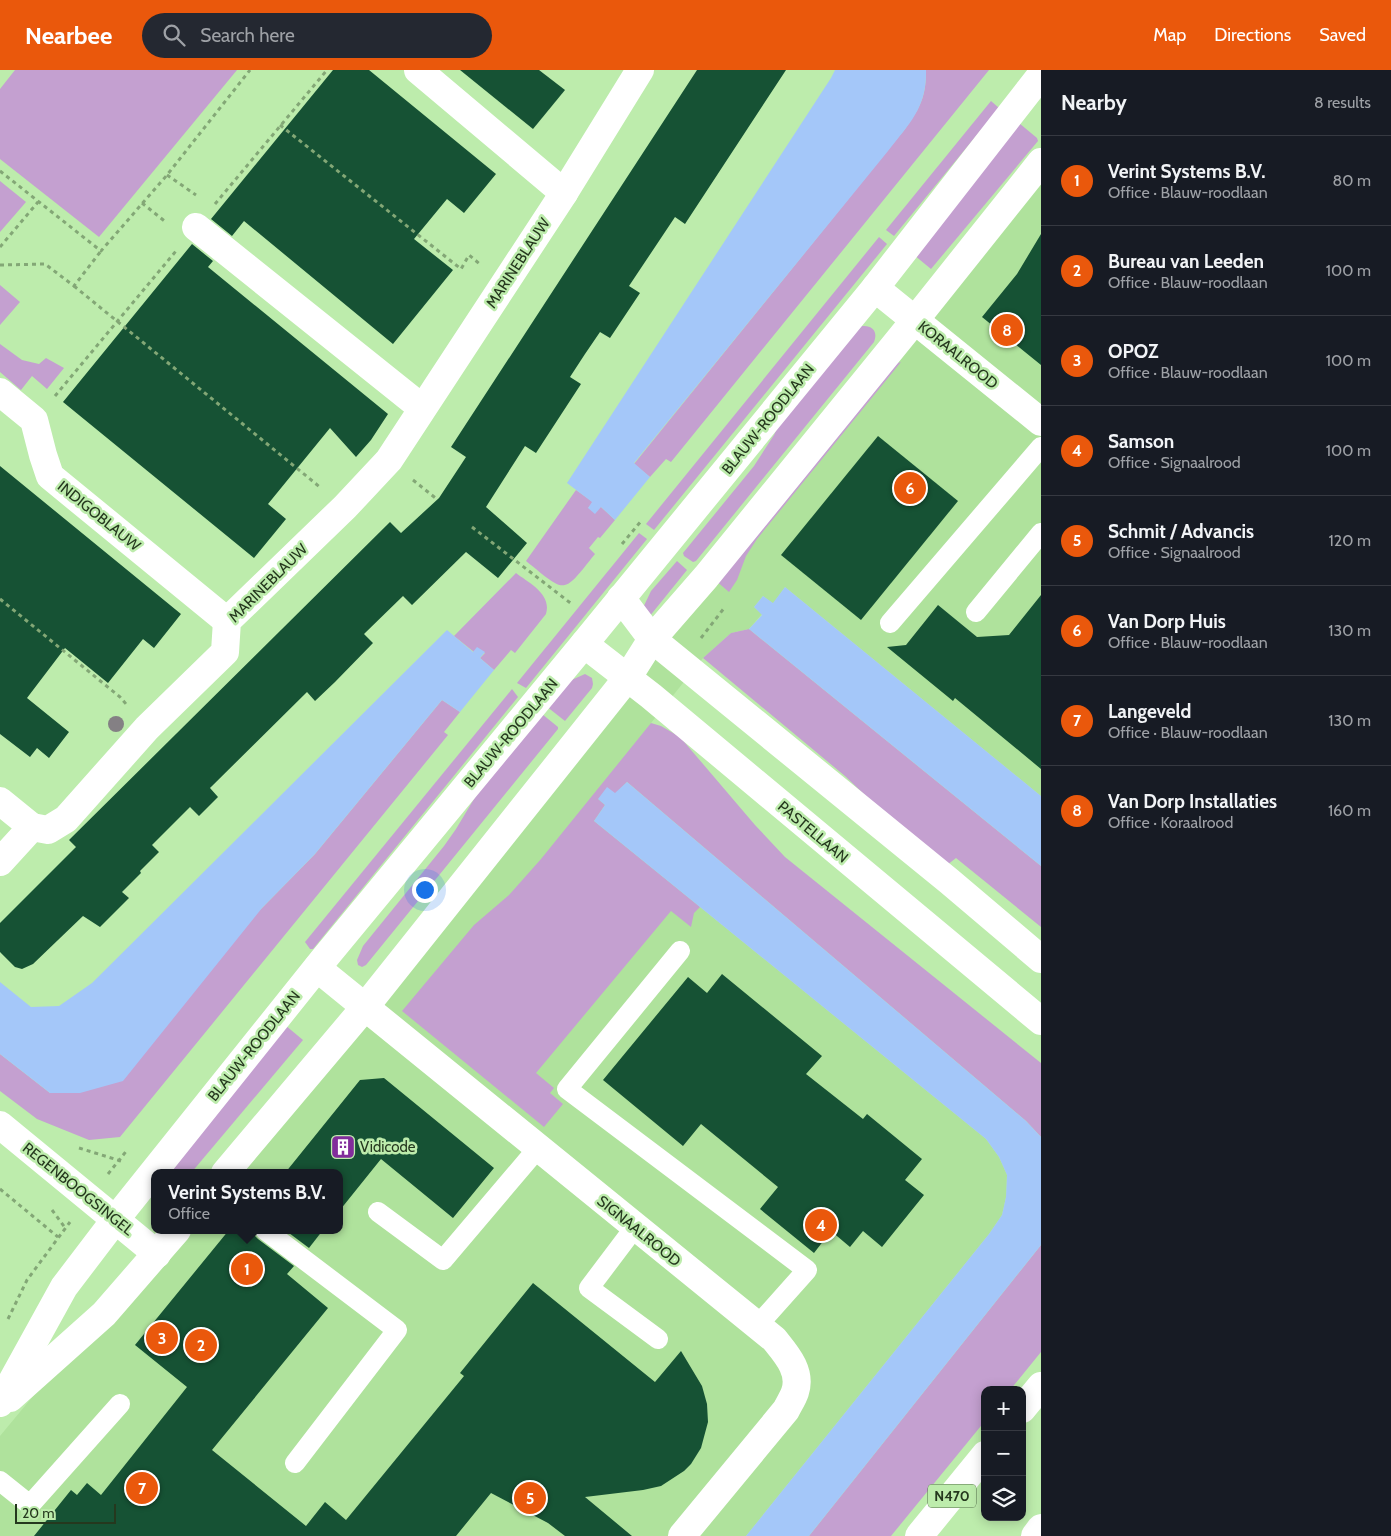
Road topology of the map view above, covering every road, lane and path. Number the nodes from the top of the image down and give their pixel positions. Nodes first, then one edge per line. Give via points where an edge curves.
1 (250, 70) edge
2 (418, 70) edge
3 (640, 70) edge
4 (1041, 75) edge
5 (280, 126) dead end
6 (1041, 162) edge
7 (0, 171) edge
8 (167, 175) junction
9 (564, 193) junction
10 (197, 196) dead end
11 (38, 202) junction
12 (196, 227) dead end
13 (0, 248) edge
14 (101, 251) junction
15 (0, 265) edge
16 (505, 283) junction
17 (74, 286) junction
18 (875, 288) junction
19 (915, 320) junction
20 (0, 392) edge
21 (422, 408) junction
22 (1041, 422) edge
23 (1041, 447) edge
24 (345, 507) junction
25 (472, 527) dead end
26 (1041, 533) edge
27 (621, 598) junction
28 (0, 599) edge
29 (573, 605) dead end
30 (976, 612) dead end
31 (227, 621) junction
32 (890, 623) dead end
33 (652, 639) junction
34 (584, 644) junction
35 (628, 677) junction
36 (147, 728) junction
37 (0, 801) edge
38 (32, 827) junction
39 (0, 862) edge
40 (680, 951) dead end
41 (1041, 960) edge
42 (317, 968) junction
43 (365, 1007) junction
44 (1041, 1021) edge
45 (0, 1124) edge
46 (538, 1148) junction
47 (156, 1169) edge
48 (228, 1169) edge
49 (151, 1175) edge
50 (378, 1212) dead end
51 (115, 1220) junction
52 (636, 1228) junction
53 (174, 1234) edge
54 (270, 1234) edge
55 (157, 1254) junction
56 (757, 1326) junction
57 (658, 1340) dead end
58 (1041, 1386) edge
59 (0, 1403) edge
60 (120, 1404) dead end
61 (1026, 1404) edge
62 (0, 1408) edge
63 (981, 1460) edge
64 (295, 1463) dead end
65 (0, 1481) edge
66 (1041, 1528) edge
67 (682, 1536) edge
68 (918, 1536) edge
69 (1035, 1536) edge

1 - 8 path
2 - 9 street
3 - 9 street, MARINEBLAUW
4 - 18 street, BLAUW-ROODLAAN
5 - 16 path via 461,269 469,255
6 - 19 street
7 - 11 path
8 - 10 path
8 - 14 path
9 - 16 street, MARINEBLAUW
11 - 13 path
11 - 14 path
12 - 21 street
14 - 17 path
15 - 17 path via 45,264
16 - 21 street, MARINEBLAUW
17 - 24 path
18 - 19 street, KORAALROOD
18 - 27 street, BLAUW-ROODLAAN
19 - 22 street, KORAALROOD
19 - 33 street
20 - 31 street, INDIGOBLAUW via 34,420 50,476
21 - 24 street, MARINEBLAUW via 389,460
23 - 32 lane
24 - 31 street, MARINEBLAUW
25 - 29 path
26 - 30 lane
27 - 33 street
27 - 34 street, BLAUW-ROODLAAN
28 - 36 path via 120,697
31 - 36 street, MARINEBLAUW via 225,652
33 - 35 street
33 - 41 street
34 - 35 street, PASTELLAAN
34 - 42 street, BLAUW-ROODLAAN
35 - 43 street
35 - 44 street, PASTELLAAN
36 - 38 street, MARINEBLAUW via 66,819 48,830
37 - 38 street
38 - 39 street
40 - 56 lane via 568,1089 807,1270
42 - 43 street, SIGNAALROOD
42 - 47 street, BLAUW-ROODLAAN
43 - 46 street, SIGNAALROOD
43 - 48 street
45 - 51 street, REGENBOOGSINGEL
46 - 50 lane via 443,1260
46 - 52 street, SIGNAALROOD
49 - 51 street, BLAUW-ROODLAAN
51 - 55 street, REGENBOOGSINGEL
51 - 59 street, BLAUW-ROODLAAN via 64,1287
52 - 56 street, SIGNAALROOD
52 - 57 lane via 589,1288
53 - 55 street
54 - 64 lane via 397,1330
55 - 62 street via 104,1314
56 - 67 street, SIGNAALROOD via 790,1357 796,1375 796,1391 786,1410
58 - 61 street
60 - 65 lane via 30,1505
63 - 68 street, N470
66 - 69 street

